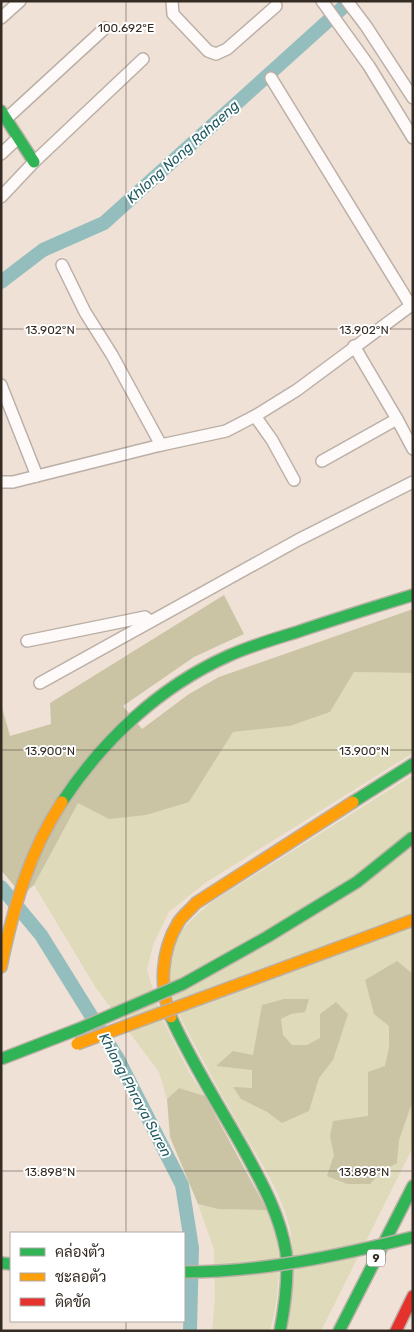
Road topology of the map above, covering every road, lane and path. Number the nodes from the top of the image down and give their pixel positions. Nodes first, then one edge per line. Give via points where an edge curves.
1 (20, 1) edge
2 (172, 1) edge
3 (322, 1) edge
4 (347, 1) edge
5 (276, 6) dead end
6 (1, 18) edge
7 (105, 28) dead end
8 (384, 54) junction
9 (143, 59) dead end
10 (369, 66) junction
11 (271, 78) dead end
12 (413, 98) edge
13 (4, 115) edge
14 (18, 138) junction
15 (413, 138) edge
16 (1, 154) edge
17 (34, 162) junction
18 (1, 197) edge
19 (62, 265) dead end
20 (412, 305) edge
21 (354, 346) junction
22 (1, 385) edge
23 (255, 416) junction
24 (397, 419) junction
25 (161, 445) junction
26 (413, 449) edge
27 (322, 461) dead end
28 (413, 474) edge
29 (38, 476) junction
30 (294, 480) dead end
31 (1, 482) edge
32 (413, 482) edge
33 (413, 595) edge
34 (146, 621) junction
35 (26, 641) dead end
36 (40, 683) dead end
37 (413, 764) edge
38 (413, 837) edge
39 (413, 920) edge
40 (1, 967) edge
41 (70, 1047) dead end
42 (1, 1059) edge
43 (22, 1063) dead end
44 (1, 1069) edge
45 (413, 1186) edge
46 (413, 1237) edge
47 (185, 1272) edge
48 (413, 1296) edge
49 (280, 1331) edge
50 (339, 1331) edge
51 (396, 1331) edge

1 - 6 street
2 - 5 street via 173,14 208,51 216,54 227,49
3 - 10 street
4 - 8 street
7 - 13 street
8 - 10 street
8 - 12 street
9 - 17 street
10 - 15 street
11 - 20 street
13 - 14 main road
14 - 16 street
14 - 17 main road
17 - 18 street
19 - 25 street via 84,312 112,355
20 - 21 street
21 - 23 street via 297,390
21 - 24 street
22 - 29 street
23 - 25 street via 226,431
23 - 30 street
24 - 26 street
24 - 27 street
25 - 29 street
28 - 34 street via 295,534
29 - 31 street
32 - 34 street
33 - 40 main road via 258,644 219,660 175,686 140,713 79,778 44,834 24,879
34 - 35 street
34 - 36 street
37 - 49 main road via 196,903 170,938 165,959 165,1003 267,1191 280,1224 288,1273
38 - 42 main road, bridge via 357,882 183,984
39 - 41 main road, bridge
43 - 44 main road
45 - 50 main road, 9
46 - 47 main road, bridge via 275,1266
48 - 51 main road

